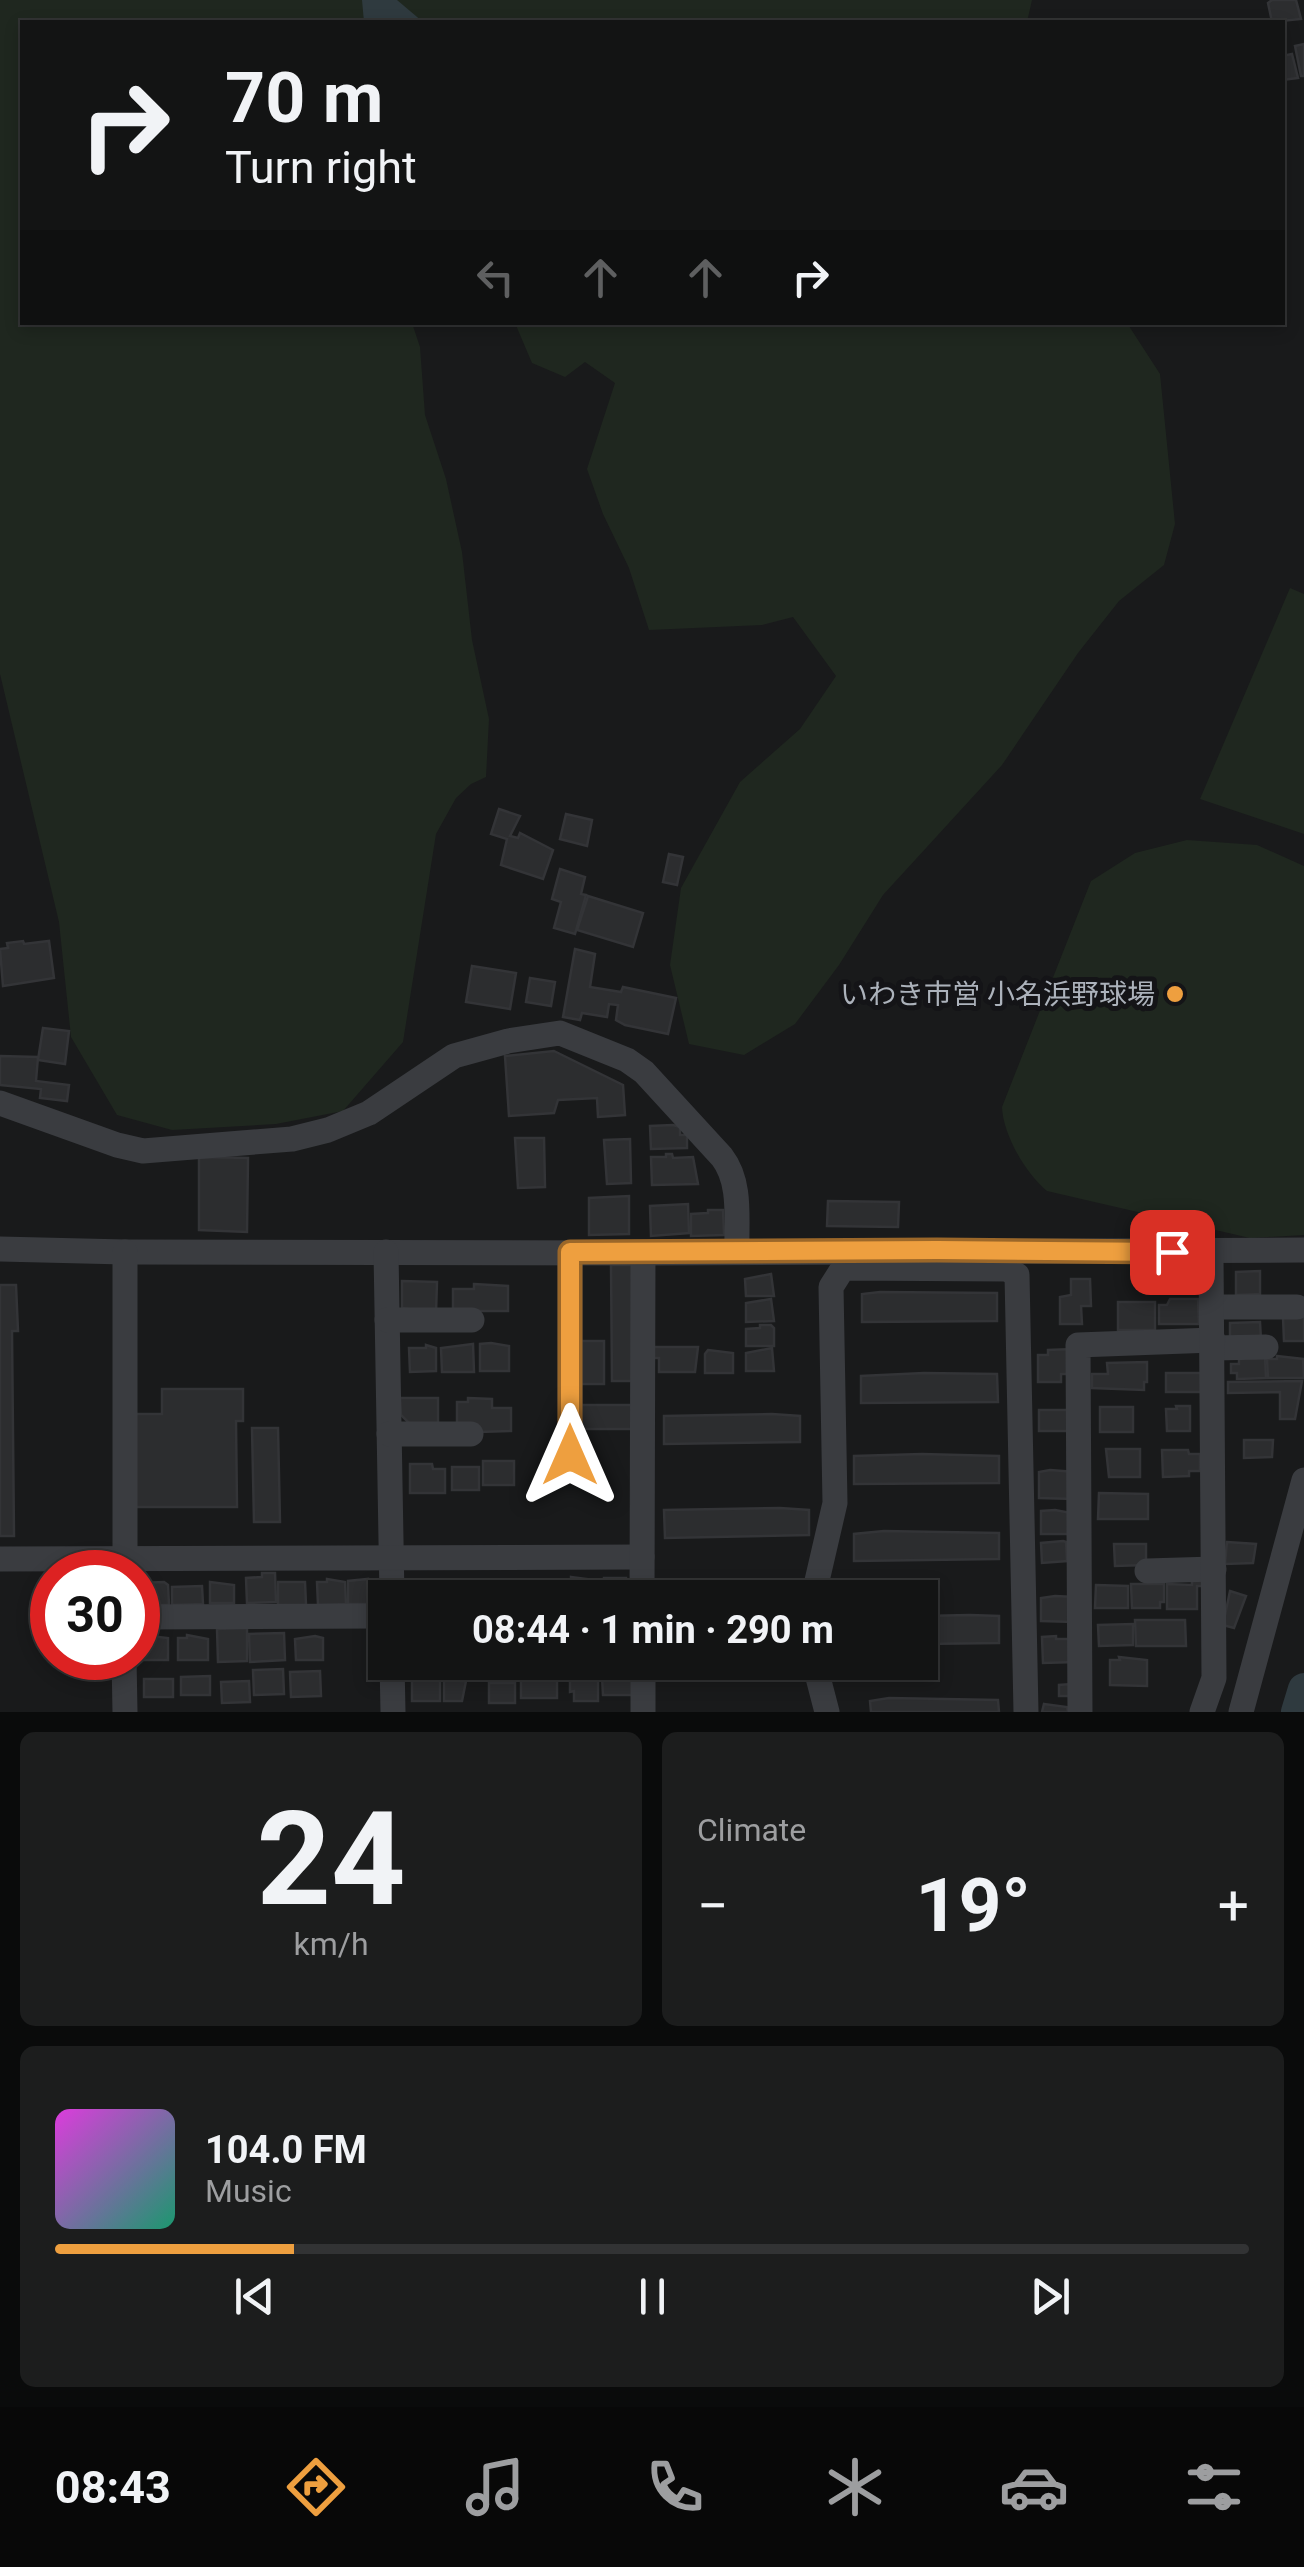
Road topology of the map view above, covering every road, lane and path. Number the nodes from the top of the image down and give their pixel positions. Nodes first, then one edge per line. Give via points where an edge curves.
1 (0, 1104) edge
2 (0, 1249) edge
3 (1304, 1250) edge
4 (125, 1252) junction
5 (386, 1252) junction
6 (570, 1252) junction
7 (737, 1252) junction
8 (642, 1253) junction
9 (1211, 1253) junction
10 (1298, 1306) dead end
11 (1212, 1307) junction
12 (388, 1320) junction
13 (472, 1320) dead end
14 (1212, 1344) junction
15 (1266, 1347) dead end
16 (390, 1434) junction
17 (471, 1434) dead end
18 (570, 1455) dead end
19 (1304, 1480) edge
20 (125, 1550) edge
21 (392, 1557) junction
22 (642, 1557) junction
23 (0, 1559) edge
24 (30, 1561) edge
25 (160, 1565) edge
26 (1214, 1569) junction
27 (1147, 1571) dead end
28 (392, 1580) edge
29 (642, 1580) edge
30 (818, 1580) edge
31 (368, 1616) edge
32 (160, 1617) edge
33 (124, 1680) edge
34 (392, 1680) edge
35 (642, 1680) edge
36 (819, 1680) edge
37 (125, 1712) edge
38 (393, 1712) edge
39 (643, 1712) edge
40 (827, 1712) edge
41 (1026, 1712) edge
42 (1080, 1712) edge
43 (1202, 1712) edge
44 (1242, 1712) edge

1 - 7 street via 143,1151 292,1139 368,1113 454,1056 560,1034 644,1072 722,1157 735,1184
2 - 4 street
3 - 9 street
4 - 5 street
4 - 20 street
5 - 6 street
5 - 12 street
6 - 8 street
6 - 18 street
7 - 8 street
7 - 9 street
8 - 22 street
9 - 11 street
10 - 11 street
11 - 14 street
12 - 13 street
12 - 16 street
14 - 15 street
14 - 26 street
14 - 42 street via 1078,1345
16 - 17 street
16 - 21 street
19 - 44 street
21 - 22 street
21 - 25 street
21 - 28 street
22 - 29 street
23 - 24 street
26 - 27 street
26 - 43 street via 1214,1678
30 - 41 street via 835,1504 831,1287 843,1268 1006,1269 1017,1276
31 - 32 street
33 - 37 street
34 - 38 street
35 - 39 street
36 - 40 street

